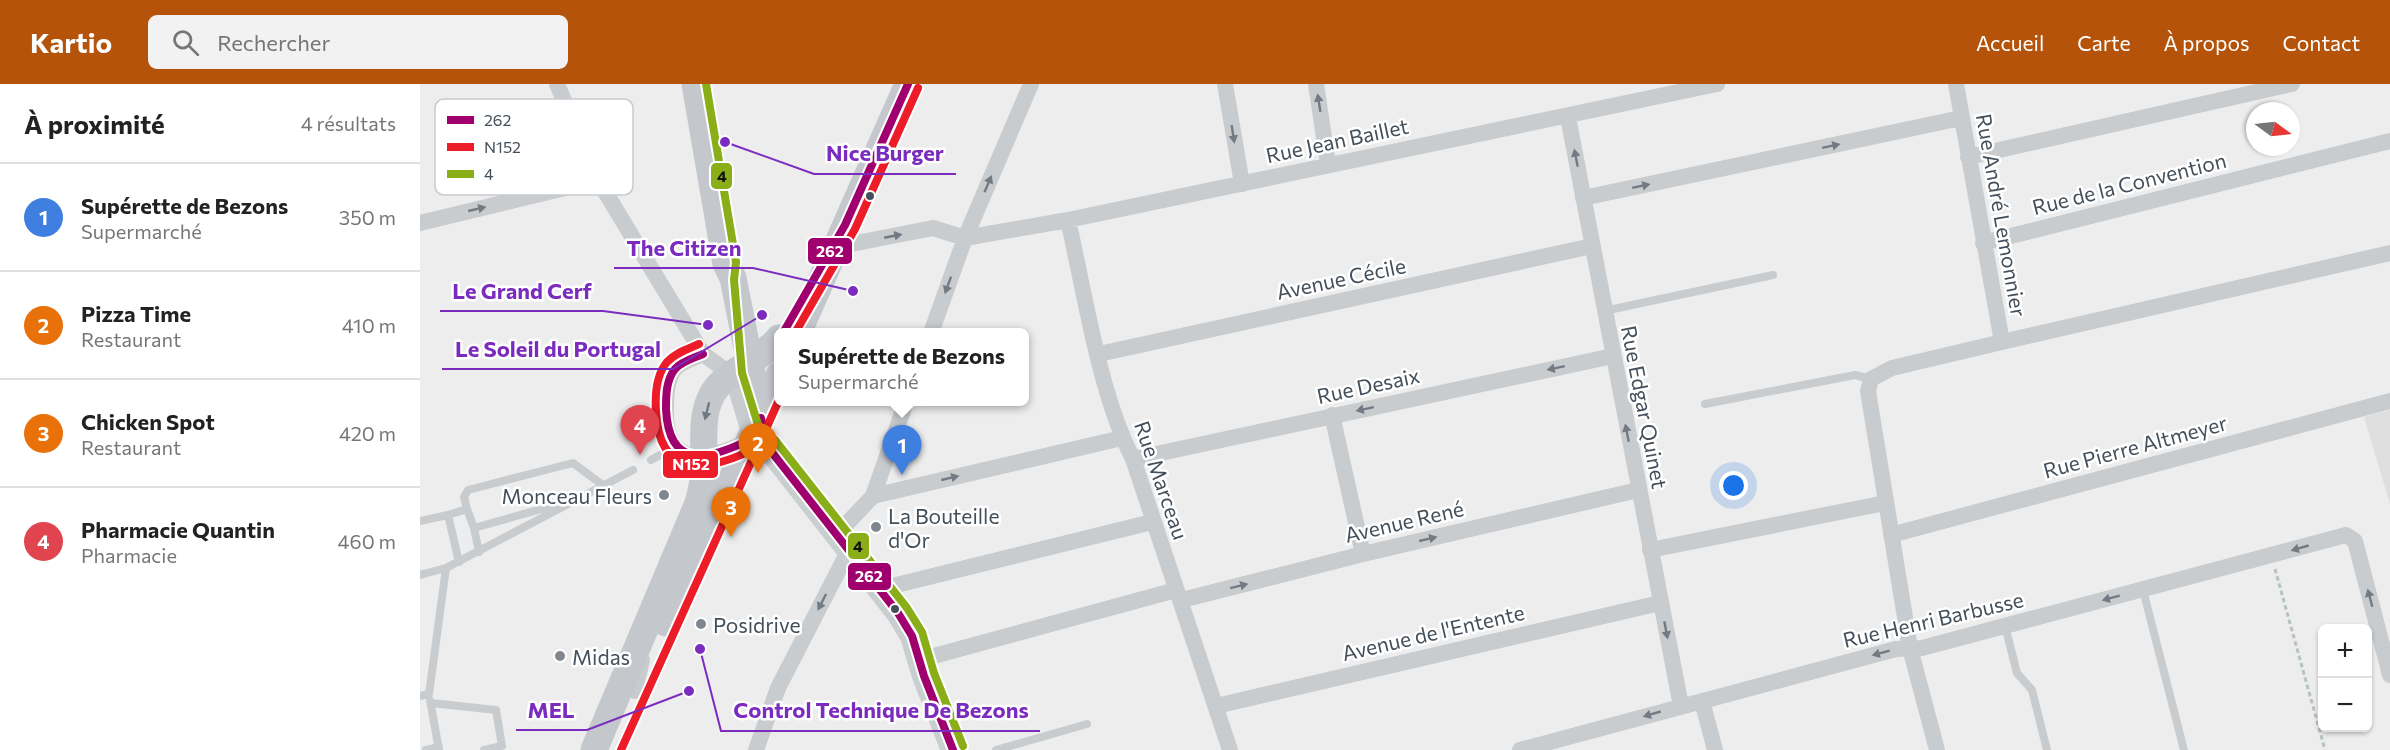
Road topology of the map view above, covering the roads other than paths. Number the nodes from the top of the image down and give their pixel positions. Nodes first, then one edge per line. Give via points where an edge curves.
1 (557, 84) edge
2 (695, 84) edge
3 (908, 84) edge
4 (1031, 84) edge
5 (1225, 84) edge
6 (1316, 84) edge
7 (1717, 84) edge
8 (1956, 84) edge
9 (2292, 84) edge
10 (563, 99) edge
11 (1568, 117) junction
12 (1961, 118) junction
13 (2390, 141) edge
14 (1968, 157) junction
15 (1328, 164) junction
16 (1242, 184) junction
17 (534, 195) edge
18 (607, 195) edge
19 (1583, 198) junction
20 (1068, 220) junction
21 (420, 222) edge
22 (840, 236) junction
23 (965, 238) junction
24 (1983, 243) junction
25 (1592, 246) junction
26 (2390, 253) edge
27 (1773, 275) dead end
28 (1604, 310) junction
29 (786, 328) edge
30 (800, 328) edge
31 (933, 328) edge
32 (2002, 342) junction
33 (774, 344) edge
34 (703, 354) junction
35 (1099, 354) junction
36 (1613, 356) junction
37 (740, 369) junction
38 (1871, 379) junction
39 (774, 385) edge
40 (2390, 401) edge
41 (1705, 404) dead end
42 (905, 406) edge
43 (1332, 416) junction
44 (752, 428) junction
45 (1122, 438) junction
46 (674, 447) junction
47 (703, 456) junction
48 (1133, 459) junction
49 (651, 460) dead end
50 (633, 470) dead end
51 (604, 486) junction
52 (1638, 490) junction
53 (873, 496) junction
54 (584, 497) junction
55 (1886, 503) junction
56 (467, 509) junction
57 (448, 515) junction
58 (420, 521) edge
59 (1152, 522) junction
60 (474, 528) junction
61 (1891, 535) junction
62 (843, 542) junction
63 (1650, 550) junction
64 (479, 552) junction
65 (1363, 554) junction
66 (459, 562) junction
67 (446, 568) junction
68 (420, 575) edge
69 (880, 589) junction
70 (2143, 590) junction
71 (1179, 595) junction
72 (1660, 603) junction
73 (2005, 626) junction
74 (1910, 648) junction
75 (919, 660) junction
76 (2390, 675) edge
77 (425, 695) edge
78 (1702, 701) junction
79 (431, 704) junction
80 (1216, 706) junction
81 (1681, 706) junction
82 (1087, 724) dead end
83 (1582, 743) edge
84 (439, 748) edge
85 (426, 750) edge
86 (484, 750) edge
87 (594, 750) edge
88 (609, 750) edge
89 (756, 750) edge
90 (953, 750) edge
91 (996, 750) edge
92 (1230, 750) edge
93 (1520, 750) edge
94 (1715, 750) edge
95 (1937, 750) edge
96 (2048, 750) edge
97 (2184, 750) edge

1 - 10 street
2 - 37 main road via 726,264 733,278
3 - 22 main road
23 -> 4 street
5 -> 16 street
15 -> 6 street
7 - 11 street, Rue Jean Baillet
8 - 12 street, Rue André Lemonnier
9 - 14 street
11 - 15 street, Rue Jean Baillet
19 -> 11 street, Rue Edgar Quinet
12 - 14 street, Rue André Lemonnier
19 -> 12 street
13 - 24 street, Rue de la Convention
14 - 24 street, Rue André Lemonnier
15 - 16 street, Rue Jean Baillet
16 - 20 street, Rue Jean Baillet
21 -> 17 street
18 - 34 street
19 - 25 street, Rue Edgar Quinet
20 - 23 street, Rue Jean Baillet
20 - 35 street, Rue Marceau
22 -> 23 street via 933,228
22 - 29 main road
22 - 30 main road
23 -> 31 street
24 - 32 street, Rue André Lemonnier
25 - 28 street, Rue Edgar Quinet
25 - 35 street, Avenue Cécile
26 - 32 street
27 - 28 lane
28 - 36 street, Rue Edgar Quinet
32 - 38 street, Rue André Lemonnier via 1892,368
33 - 37 main road
34 - 37 street
34 - 46 street via 675,369 667,387 667,436
35 - 45 street, Rue Marceau
36 -> 43 street, Rue Desaix
52 -> 36 street, Rue Edgar Quinet
37 - 44 main road
37 -> 47 main road via 718,385 712,396 704,423
38 - 41 lane via 1855,375
38 - 55 street via 1869,403
39 - 44 main road
40 - 61 street, Rue Pierre Altmeyer
42 - 53 street
43 - 48 street, Rue Desaix
43 - 65 street
44 - 47 street via 716,456
44 - 62 street
44 - 88 main road
45 - 48 street, Rue Marceau
53 -> 45 street
46 - 47 street
46 - 49 lane
47 - 87 main road via 698,503
48 - 59 street, Rue Marceau
50 - 51 lane
51 - 54 lane
51 - 56 lane via 573,463 468,490 464,497
52 - 63 street, Rue Edgar Quinet
65 -> 52 street, Avenue René
53 - 62 street
54 - 60 lane
54 - 64 lane
55 - 61 street
55 - 63 street
56 - 57 lane
56 - 60 lane
57 - 58 lane
57 - 66 lane
59 - 69 street
59 - 71 street, Rue Marceau
60 - 64 lane
61 - 74 street
62 - 69 street
62 -> 89 street via 778,688
63 - 72 street, Rue Edgar Quinet
64 - 66 lane
71 -> 65 street, Avenue René
66 - 67 lane
67 - 68 lane
67 - 77 lane
69 - 75 street via 912,636
70 -> 73 street, Rue Henri Barbusse
76 -> 70 street, Rue Henri Barbusse via 2355,541 2346,535
70 - 97 lane
71 - 75 street, Avenue René
71 - 80 street, Rue Marceau
72 - 80 street, Avenue de l'Entente
72 -> 81 street, Rue Edgar Quinet
73 - 74 street, Rue Henri Barbusse
73 - 96 lane via 2017,674 2032,690
74 -> 78 street, Rue Henri Barbusse
74 - 95 street
75 - 90 street
77 - 79 lane
78 - 81 street, Rue Henri Barbusse
78 - 94 street
79 - 84 lane
79 - 86 lane via 496,710 502,746
80 - 92 street, Rue Marceau
81 -> 83 street, Rue Henri Barbusse
82 - 91 lane
83 - 93 street, Rue Henri Barbusse
84 - 85 lane

